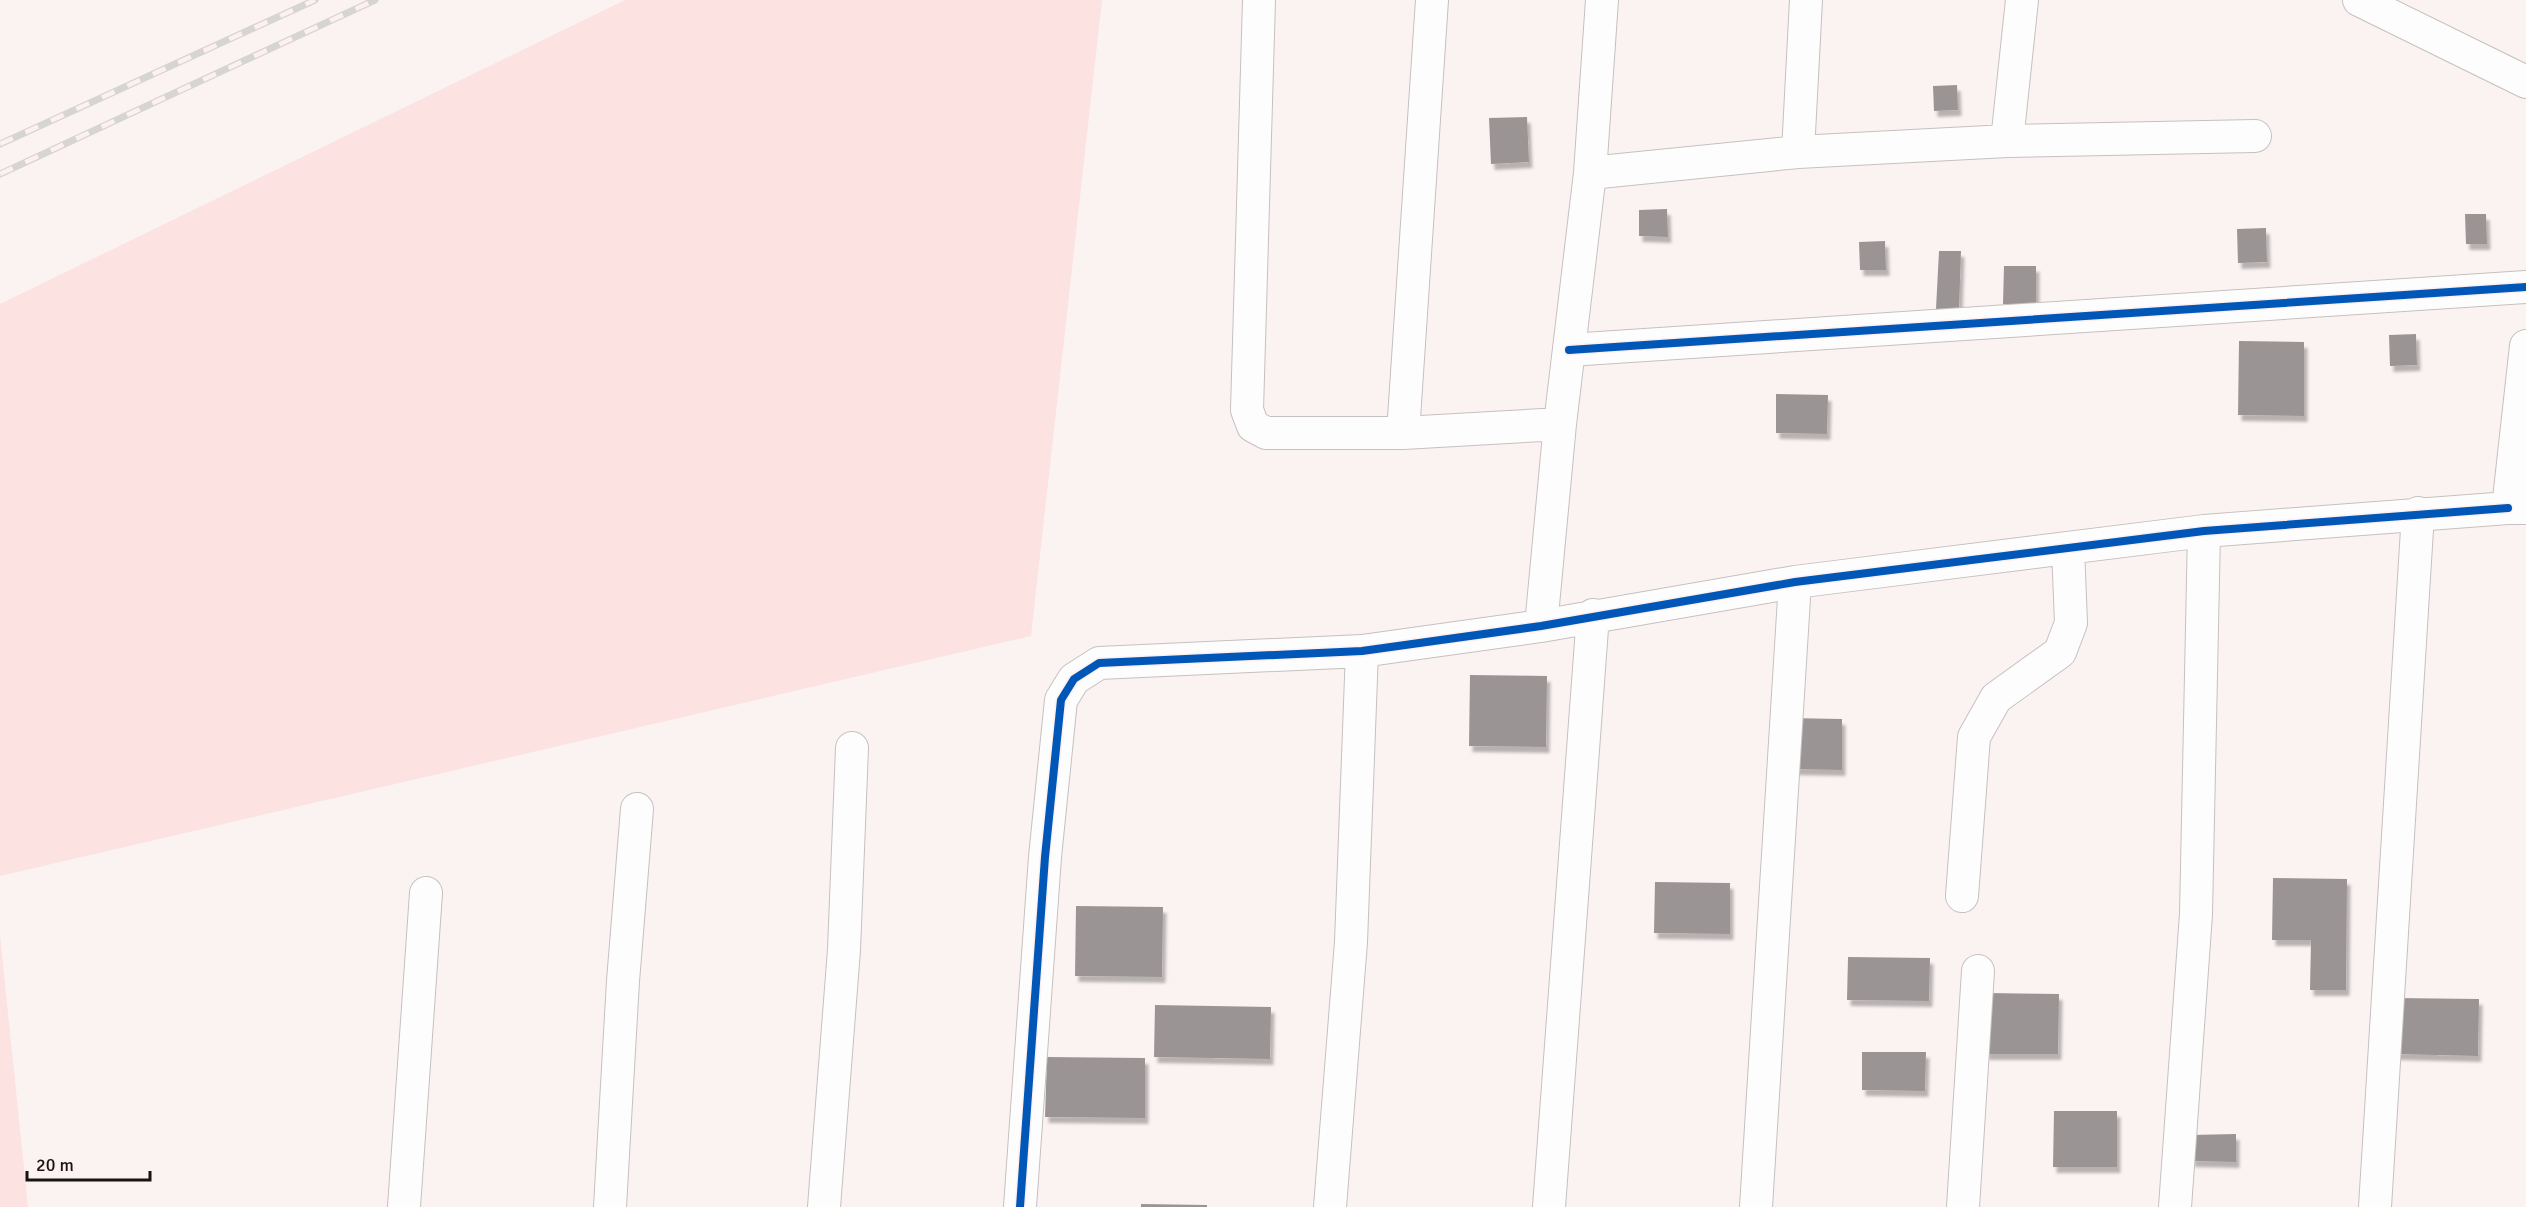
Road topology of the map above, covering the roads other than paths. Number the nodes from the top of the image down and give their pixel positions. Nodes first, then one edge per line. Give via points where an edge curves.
1 (1259, 0) edge
2 (1432, 0) edge
3 (1602, 0) edge
4 (1806, 0) edge
5 (2022, 0) edge
6 (2359, 0) edge
7 (2526, 82) edge
8 (2255, 136) dead end
9 (2007, 141) junction
10 (1798, 152) junction
11 (1590, 173) junction
12 (2526, 287) edge
13 (2526, 346) edge
14 (1569, 350) junction
15 (1560, 424) junction
16 (1403, 433) junction
17 (2517, 508) edge
18 (2418, 513) junction
19 (2204, 531) junction
20 (2068, 548) junction
21 (1795, 582) junction
22 (1593, 615) junction
23 (1541, 626) junction
24 (1362, 651) junction
25 (852, 748) dead end
26 (638, 809) dead end
27 (426, 893) dead end
28 (1962, 896) dead end
29 (1978, 971) dead end
30 (404, 1207) edge
31 (610, 1207) edge
32 (824, 1207) edge
33 (1020, 1207) edge
34 (1330, 1207) edge
35 (1549, 1207) edge
36 (1756, 1207) edge
37 (1963, 1207) edge
38 (2175, 1207) edge
39 (2375, 1207) edge

1 - 16 street via 1246,410 1253,426 1266,433
2 - 16 street
3 - 11 street
4 - 10 street
5 - 9 street
6 - 7 street
8 - 9 street
9 - 10 street
10 - 11 street
11 - 14 street
12 - 14 street
13 - 17 street
14 - 15 street
15 - 16 street
15 - 23 street
17 - 18 street
18 - 19 street
18 - 39 street
19 - 20 street
19 - 38 street via 2196,914
20 - 21 street
20 - 28 street via 2072,623 2060,652 1996,698 1974,737
21 - 22 street
21 - 36 street
22 - 23 street
22 - 35 street
23 - 24 street
24 - 33 street via 1099,663 1074,679 1061,700 1045,857
24 - 34 street via 1351,942
25 - 32 street via 844,950
26 - 31 street
27 - 30 street
29 - 37 street

